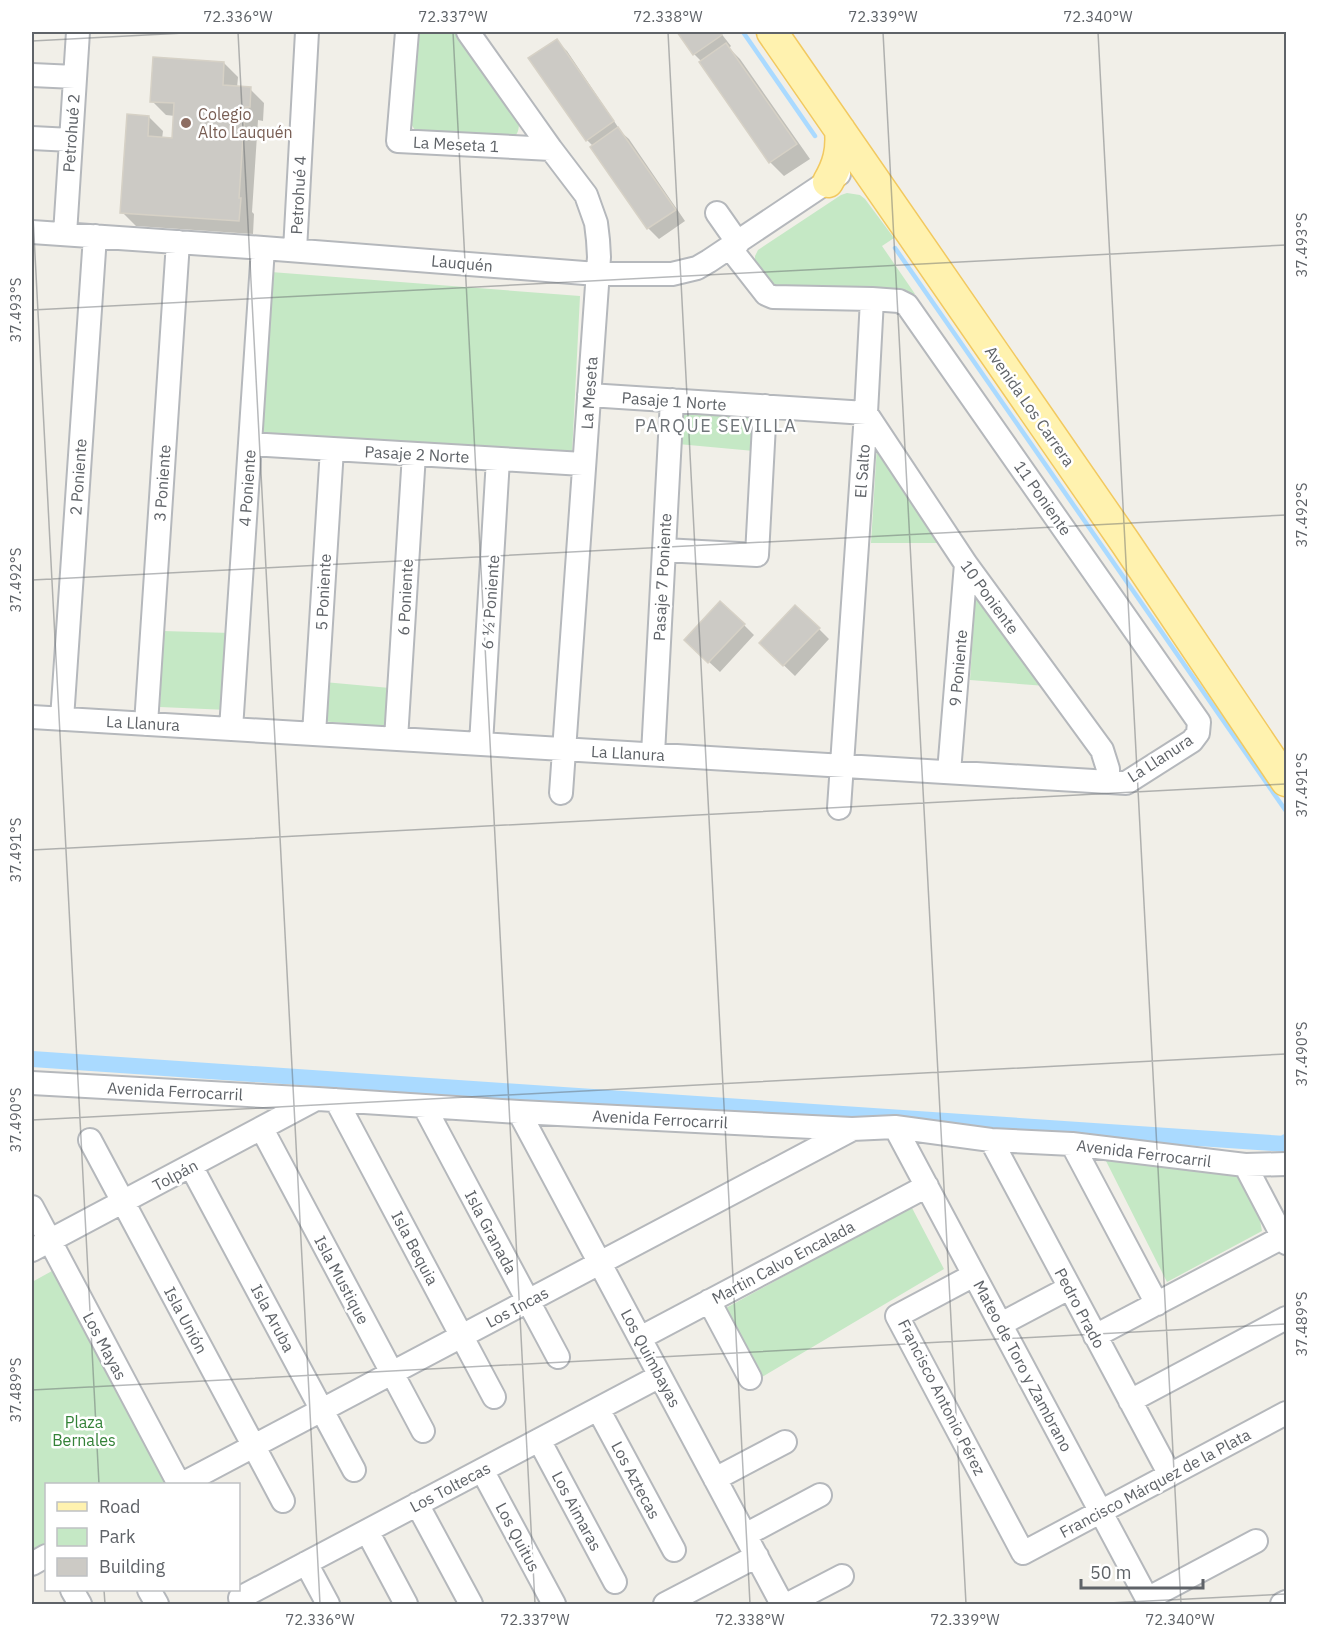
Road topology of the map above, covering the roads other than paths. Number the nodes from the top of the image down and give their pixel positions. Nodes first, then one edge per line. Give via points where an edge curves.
1 (78, 32) edge
2 (307, 32) edge
3 (407, 32) edge
4 (468, 32) edge
5 (772, 32) edge
6 (32, 75) edge
7 (75, 77) junction
8 (840, 130) junction
9 (32, 138) edge
10 (71, 141) junction
11 (551, 149) junction
12 (860, 159) junction
13 (828, 182) junction
14 (880, 189) junction
15 (717, 213) dead end
16 (32, 232) edge
17 (65, 234) junction
18 (95, 236) junction
19 (178, 242) junction
20 (734, 246) junction
21 (263, 248) junction
22 (295, 250) junction
23 (597, 274) junction
24 (872, 299) junction
25 (589, 395) junction
26 (672, 400) junction
27 (765, 406) junction
28 (866, 413) junction
29 (250, 444) junction
30 (332, 449) junction
31 (414, 454) junction
32 (498, 459) junction
33 (583, 465) junction
34 (664, 550) junction
35 (966, 564) junction
36 (32, 717) edge
37 (62, 718) junction
38 (1199, 722) joint
39 (146, 724) junction
40 (231, 729) junction
41 (314, 734) junction
42 (396, 739) junction
43 (481, 744) junction
44 (564, 749) junction
45 (653, 754) junction
46 (842, 766) junction
47 (949, 772) junction
48 (1287, 781) edge
49 (1108, 782) junction
50 (561, 793) dead end
51 (839, 808) dead end
52 (32, 1083) edge
53 (327, 1100) junction
54 (424, 1106) junction
55 (519, 1112) junction
56 (895, 1128) junction
57 (262, 1129) junction
58 (852, 1129) junction
59 (90, 1140) dead end
60 (991, 1140) junction
61 (1072, 1144) junction
62 (1287, 1164) edge
63 (1245, 1165) junction
64 (191, 1166) junction
65 (927, 1186) junction
66 (123, 1202) junction
67 (32, 1207) edge
68 (1285, 1240) edge
69 (40, 1246) edge
70 (600, 1263) junction
71 (974, 1275) junction
72 (1069, 1288) junction
73 (528, 1301) junction
74 (709, 1301) junction
75 (1157, 1304) junction
76 (1287, 1318) edge
77 (1000, 1324) junction
78 (462, 1336) junction
79 (1095, 1336) junction
80 (640, 1338) junction
81 (558, 1357) dead end
82 (392, 1373) junction
83 (660, 1376) junction
84 (750, 1378) dead end
85 (494, 1396) dead end
86 (1130, 1401) junction
87 (598, 1409) junction
88 (322, 1410) junction
89 (1287, 1413) edge
90 (423, 1431) dead end
91 (539, 1440) junction
92 (785, 1442) dead end
93 (254, 1446) junction
94 (354, 1470) dead end
95 (482, 1470) junction
96 (1170, 1475) junction
97 (715, 1479) junction
98 (179, 1483) edge
99 (184, 1483) edge
100 (820, 1495) dead end
101 (283, 1501) dead end
102 (417, 1504) junction
103 (1101, 1512) junction
104 (367, 1531) junction
105 (745, 1535) junction
106 (1256, 1541) dead end
107 (674, 1550) dead end
108 (1023, 1553) joint
109 (756, 1556) junction
110 (306, 1563) junction
111 (842, 1576) dead end
112 (615, 1582) dead end
113 (73, 1591) edge
114 (150, 1591) edge
115 (240, 1597) edge
116 (697, 1597) edge
117 (1148, 1602) edge
118 (1287, 1602) edge
119 (80, 1605) edge
120 (157, 1605) edge
121 (328, 1605) edge
122 (406, 1605) edge
123 (471, 1605) edge
124 (554, 1605) edge
125 (665, 1605) edge
126 (782, 1605) edge
127 (788, 1605) edge
128 (1282, 1605) edge

1 - 7 street, Petrohué 2
2 - 22 street, Petrohué 4
3 - 11 street, La Meseta 1 via 398,141
4 - 11 street, La Meseta
5 - 8 main road, Avenida Los Carrera
6 - 7 street
7 - 10 street, Petrohué 2
8 - 12 main road, Avenida Los Carrera
8 - 13 main road via 838,164
9 - 10 street
10 - 17 street, Petrohué 2
11 - 23 street, La Meseta via 592,209 598,240
12 - 13 street, Lauquén
12 - 14 main road, Avenida Los Carrera
13 - 14 main road via 856,182
13 - 20 street, Lauquén
14 - 48 main road, Avenida Los Carrera
15 - 20 street
16 - 17 street, Lauquén
17 - 18 street, Lauquén
18 - 19 street, Lauquén
18 - 37 street, 2 Poniente
19 - 21 street, Lauquén
19 - 39 street, 3 Poniente
20 - 23 street, Lauquén via 697,268 678,273
20 - 24 street via 766,294 773,297
21 - 22 street, Lauquén
21 - 29 street, 4 Poniente
22 - 23 street, Lauquén
23 - 25 street, La Meseta
24 - 28 street, El Salto
24 - 38 street, 11 Poniente via 908,305
25 - 26 street, Pasaje 1 Norte
25 - 33 street, La Meseta
26 - 27 street, Pasaje 1 Norte
26 - 34 street, Pasaje 7 Poniente
27 - 28 street, Pasaje 1 Norte
27 - 34 street via 757,555
28 - 35 street, 10 Poniente
28 - 46 street, El Salto
29 - 30 street, Pasaje 2 Norte
29 - 40 street, 4 Poniente
30 - 31 street, Pasaje 2 Norte
30 - 41 street, 5 Poniente
31 - 32 street, Pasaje 2 Norte
31 - 42 street, 6 Poniente
32 - 33 street, Pasaje 2 Norte
32 - 43 street, 6 ½ Poniente
33 - 44 street, La Meseta
34 - 45 street, Pasaje 7 Poniente
35 - 47 street, 9 Poniente
35 - 49 street, 10 Poniente via 1102,750
36 - 37 street, La Llanura
37 - 39 street, La Llanura
38 - 49 street, La Llanura via 1192,741 1126,783
39 - 40 street, La Llanura
40 - 41 street, La Llanura
41 - 42 street, La Llanura
42 - 43 street, La Llanura
43 - 44 street, La Llanura
44 - 45 street, La Llanura
44 - 50 street, La Meseta
45 - 46 street, La Llanura
46 - 47 street, La Llanura
46 - 51 street, El Salto
47 - 49 street, La Llanura
52 - 53 street, Avenida Ferrocarril
53 - 54 street, Avenida Ferrocarril
53 - 57 street, Tolpán
53 - 78 street, Isla Bequia
54 - 55 street, Avenida Ferrocarril
54 - 73 street, Isla Granada
55 - 58 street, Avenida Ferrocarril
55 - 70 street, Los Quimbayas
56 - 58 street, Avenida Ferrocarril
56 - 60 street, Avenida Ferrocarril
56 - 65 street, Mateo de Toro y Zambrano
57 - 64 street, Tolpán
57 - 82 street, Isla Mustique
58 - 70 street, Los Incas
59 - 66 street, Isla Unión
60 - 61 street, Avenida Ferrocarril
60 - 72 street, Pedro Prado
61 - 63 street, Avenida Ferrocarril
61 - 75 street
62 - 63 street, Avenida Ferrocarril
63 - 68 street
64 - 66 street, Tolpán
64 - 88 street, Isla Aruba
65 - 71 street, Mateo de Toro y Zambrano
65 - 74 street, Martin Calvo Encalada
66 - 69 street, Tolpán
66 - 93 street, Isla Unión
67 - 69 street, Los Mayas
68 - 75 street
69 - 98 street, Los Mayas
70 - 73 street, Los Incas
70 - 80 street, Los Quimbayas
71 - 77 street, Mateo de Toro y Zambrano
71 - 108 street, Francisco Antonio Pérez via 897,1316
72 - 77 street
72 - 79 street, Pedro Prado
73 - 78 street, Los Incas
73 - 81 street, Isla Granada
74 - 80 street, Martin Calvo Encalada
74 - 84 street
75 - 79 street
76 - 86 street
77 - 103 street, Mateo de Toro y Zambrano
78 - 82 street, Los Incas
78 - 85 street, Isla Bequia
79 - 86 street, Pedro Prado
80 - 83 street, Los Quimbayas
82 - 88 street, Los Incas
82 - 90 street, Isla Mustique
83 - 87 street, Los Toltecas
83 - 97 street, Los Quimbayas
86 - 96 street, Pedro Prado
87 - 91 street, Los Toltecas
87 - 107 street, Los Aztecas
88 - 93 street, Los Incas
88 - 94 street, Isla Aruba
89 - 96 street, Francisco Márquez de la Plata
91 - 95 street, Los Toltecas
91 - 112 street, Los Aimaras
92 - 97 street
93 - 99 street, Los Incas
93 - 101 street, Isla Unión
95 - 102 street, Los Toltecas
95 - 124 street, Los Quitus
96 - 103 street, Francisco Márquez de la Plata
97 - 105 street, Los Quimbayas
100 - 105 street
102 - 104 street, Los Toltecas
102 - 123 street
103 - 108 street, Francisco Márquez de la Plata
103 - 117 street, Mateo de Toro y Zambrano
104 - 110 street, Los Toltecas
104 - 122 street
105 - 109 street, Los Quimbayas
106 - 117 street
109 - 116 street
109 - 126 street, Los Quimbayas
110 - 115 street, Los Toltecas
110 - 121 street
111 - 127 street
113 - 119 street
114 - 120 street
116 - 125 street
118 - 128 street

